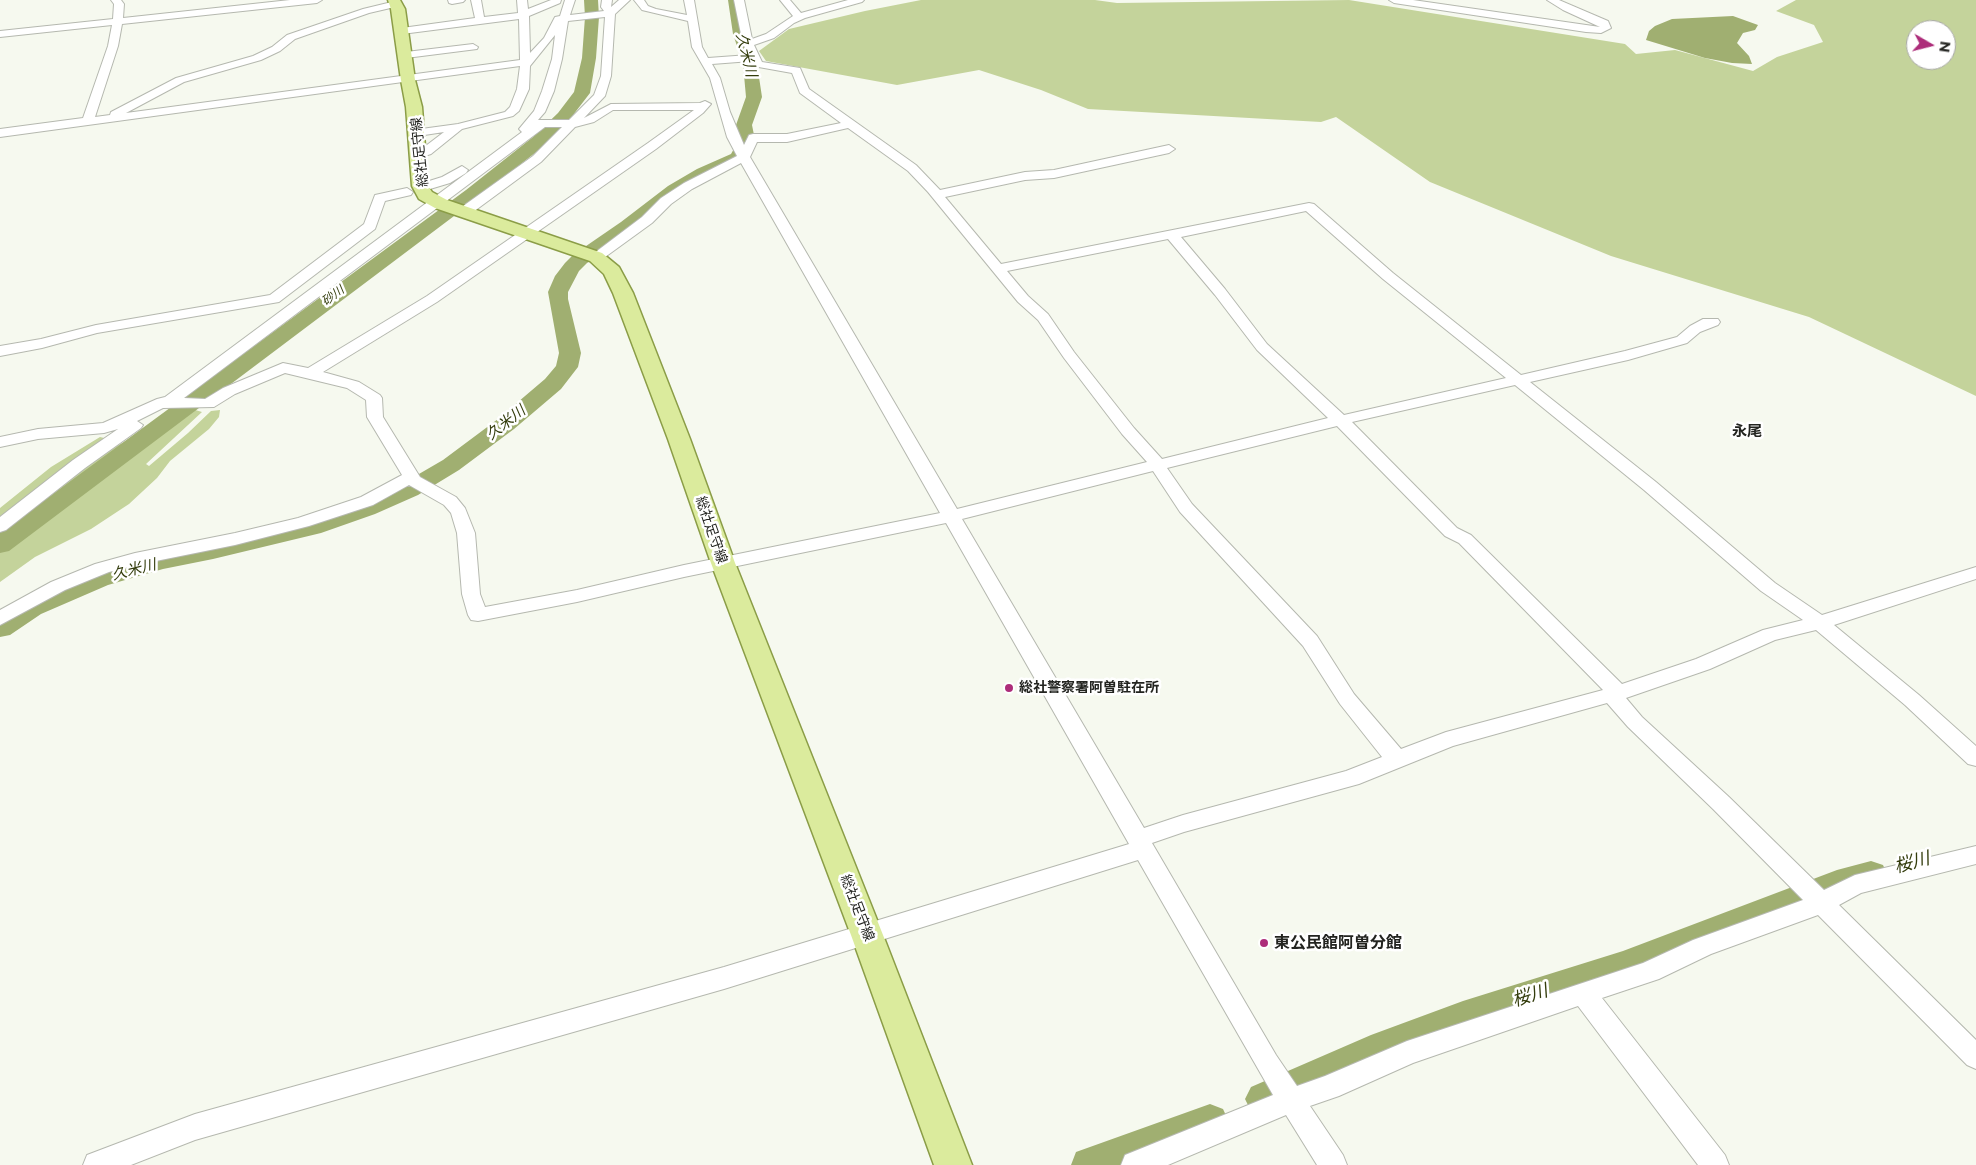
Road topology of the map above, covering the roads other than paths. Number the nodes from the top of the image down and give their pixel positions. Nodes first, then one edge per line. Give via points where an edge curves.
1 (116, 0) edge
2 (317, 0) edge
3 (476, 0) edge
4 (522, 0) edge
5 (570, 0) edge
6 (607, 0) edge
7 (624, 0) edge
8 (638, 0) edge
9 (689, 0) edge
10 (739, 0) edge
11 (785, 0) edge
12 (858, 0) edge
13 (1394, 0) edge
14 (1552, 0) edge
15 (556, 1) edge
16 (395, 2) edge
17 (610, 13) junction
18 (523, 15) junction
19 (565, 17) junction
20 (799, 17) junction
21 (494, 19) junction
22 (692, 19) junction
23 (480, 20) junction
24 (116, 21) junction
25 (488, 30) dead end
26 (402, 31) junction
27 (0, 34) edge
28 (748, 44) junction
29 (406, 55) junction
30 (751, 58) junction
31 (526, 62) junction
32 (705, 62) junction
33 (470, 70) junction
34 (408, 80) junction
35 (718, 88) junction
36 (701, 109) junction
37 (724, 112) junction
38 (108, 119) junction
39 (539, 120) junction
40 (88, 121) junction
41 (574, 124) junction
42 (851, 124) junction
43 (458, 127) junction
44 (418, 132) junction
45 (0, 133) edge
46 (515, 141) junction
47 (1169, 149) dead end
48 (742, 152) junction
49 (419, 154) junction
50 (430, 185) dead end
51 (407, 192) dead end
52 (936, 195) junction
53 (438, 203) junction
54 (462, 211) junction
55 (526, 233) junction
56 (1172, 234) junction
57 (591, 255) junction
58 (998, 269) junction
59 (1714, 322) dead end
60 (0, 352) edge
61 (310, 373) junction
62 (1517, 380) junction
63 (175, 402) junction
64 (1342, 422) junction
65 (0, 442) edge
66 (1158, 464) junction
67 (412, 478) junction
68 (951, 516) junction
69 (0, 526) edge
70 (723, 563) junction
71 (1976, 573) edge
72 (0, 618) edge
73 (1820, 623) junction
74 (1615, 694) junction
75 (1976, 758) edge
76 (1397, 760) junction
77 (1141, 844) junction
78 (1976, 855) edge
79 (1815, 896) junction
80 (867, 935) junction
81 (1584, 994) junction
82 (1976, 1057) edge
83 (1288, 1093) junction
84 (97, 1165) edge
85 (953, 1165) edge
86 (1135, 1165) edge
87 (1333, 1165) edge
88 (1715, 1165) edge

1 - 24 street via 119,10
2 - 24 street
3 - 23 street
4 - 18 street
5 - 19 street
6 - 17 street via 606,7
7 - 17 street
8 - 22 street via 653,11
9 - 22 street
10 - 28 street
11 - 20 street
12 - 20 street
13 - 14 street via 1586,29 1606,28 1604,23
15 - 18 street
15 - 19 street via 559,14
16 - 26 main road, 総社足守線
16 - 38 street via 291,37 257,58 180,80
17 - 19 street
17 - 41 street via 606,76 600,96
18 - 21 street
18 - 31 street
19 - 31 street via 559,19 548,39
19 - 39 street via 557,59
20 - 28 street via 770,36
21 - 23 street
21 - 25 street
22 - 32 street via 697,46
23 - 26 street
24 - 27 street
24 - 40 street via 113,46
26 - 29 main road, 総社足守線
28 - 30 street
29 - 33 street via 477,43 463,57
29 - 34 main road, 総社足守線
30 - 32 street
30 - 42 street via 757,64 796,70 804,91
31 - 33 street
31 - 43 street via 523,89 515,109 500,118
32 - 35 street
33 - 34 street
34 - 38 street
34 - 44 main road, 総社足守線
35 - 36 street
35 - 37 street
36 - 37 street
36 - 41 street via 611,107 590,120
36 - 55 street
37 - 48 street
38 - 40 street
39 - 41 street
39 - 46 street
40 - 45 street
41 - 54 street via 537,159
42 - 48 street via 787,138 753,138
42 - 52 street via 912,168
43 - 44 street
43 - 49 street
44 - 49 main road, 総社足守線
46 - 50 street via 485,150 459,174
46 - 53 street
47 - 52 street
48 - 57 street via 666,201 647,220
48 - 68 street
49 - 53 main road, 総社足守線 via 420,186
51 - 60 street via 380,198 370,226 274,299 96,329
52 - 58 street
53 - 54 main road, 総社足守線
53 - 63 street via 324,284
54 - 55 main road, 総社足守線
55 - 57 main road, 総社足守線
55 - 61 street via 432,299
56 - 58 street
56 - 62 street via 1309,207 1388,276
56 - 64 street via 1262,347
57 - 70 main road, 総社足守線 via 612,271 623,293
58 - 66 street via 1023,300 1044,317 1122,423
59 - 62 street via 1708,322 1682,340
61 - 63 street via 283,368 229,391 214,402 203,405
61 - 67 street via 353,385 374,398 375,417
62 - 64 street
62 - 73 street via 1650,486 1768,587
63 - 65 street via 148,408 115,426 38,434
63 - 69 street via 79,464
64 - 66 street
64 - 74 street via 1451,532 1466,539
66 - 68 street
66 - 76 street via 1186,508 1310,641 1347,699
67 - 70 street via 450,501 459,512 466,533 471,594 478,615
67 - 72 street via 367,501 303,522 102,568 58,586
68 - 70 street
68 - 77 street
70 - 80 main road, 総社足守線
71 - 73 street
73 - 74 street via 1770,635 1703,664
73 - 75 street
74 - 76 street via 1446,740
74 - 79 street via 1635,722
76 - 77 street via 1350,778 1183,824
77 - 80 street
77 - 83 street via 1267,1063
78 - 79 street
79 - 81 street via 1650,970
79 - 82 street
80 - 84 street via 195,1127
80 - 85 main road, 総社足守線
81 - 83 street via 1407,1054 1330,1087
81 - 88 street
83 - 86 street
83 - 87 street

